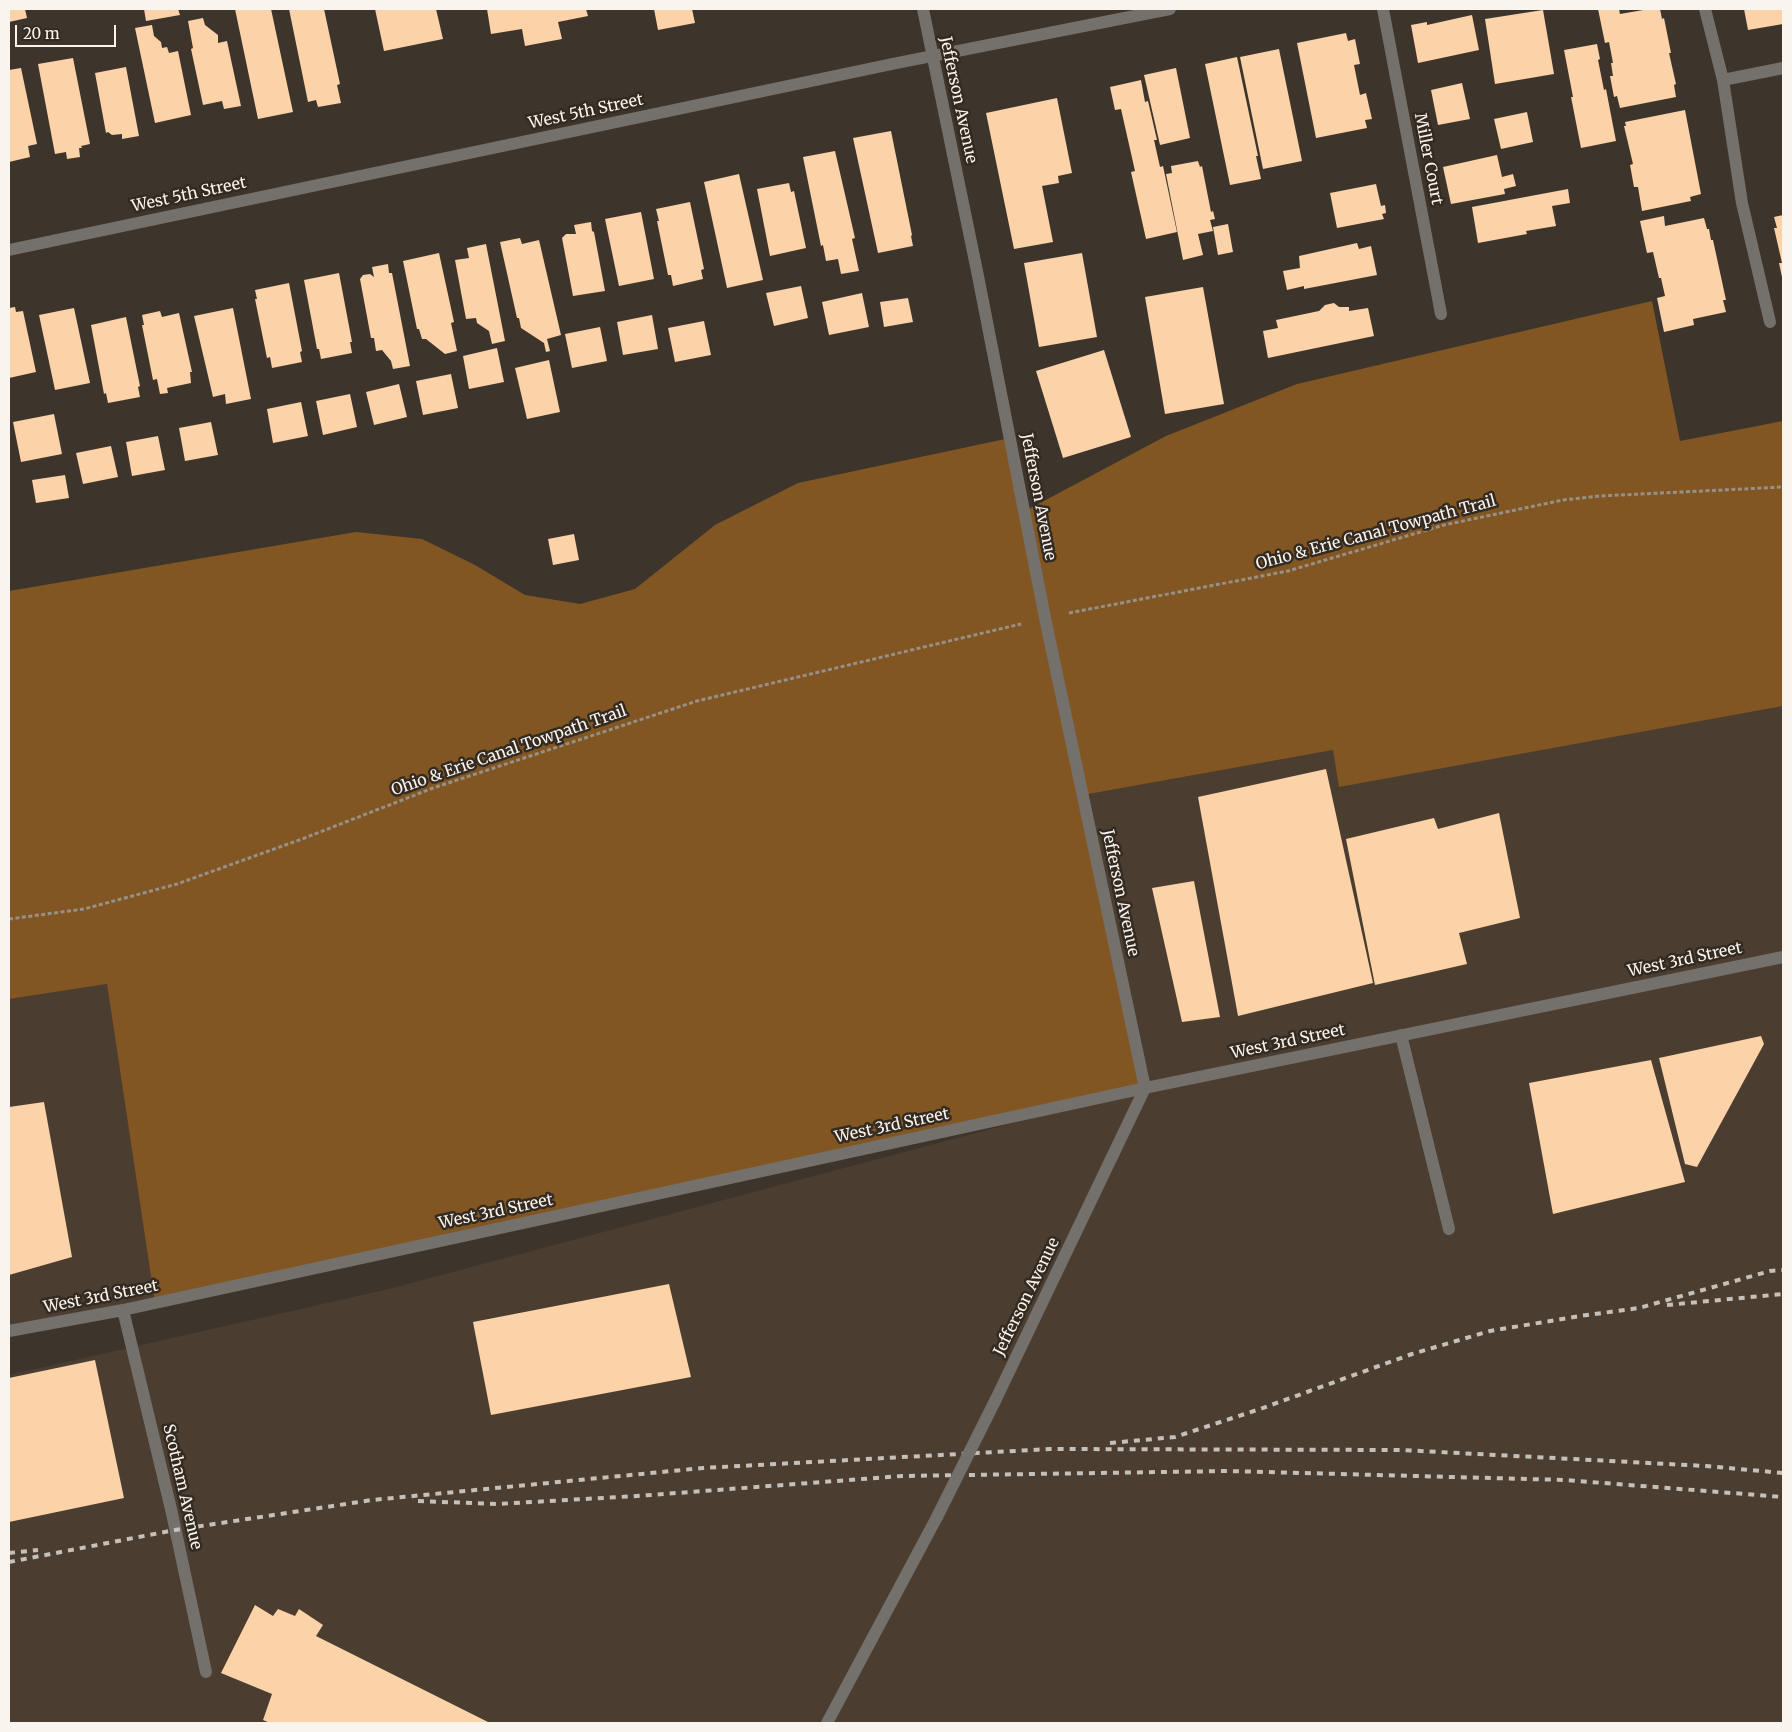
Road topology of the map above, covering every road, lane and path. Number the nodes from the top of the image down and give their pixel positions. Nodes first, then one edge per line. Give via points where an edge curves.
1 (923, 9) edge
2 (1170, 9) edge
3 (1383, 9) edge
4 (1705, 9) edge
5 (933, 56) junction
6 (1783, 68) edge
7 (1723, 80) junction
8 (9, 250) edge
9 (1441, 314) dead end
10 (1770, 322) dead end
11 (1783, 487) edge
12 (1067, 614) dead end
13 (1023, 623) dead end
14 (9, 919) edge
15 (1783, 957) edge
16 (1401, 1035) junction
17 (1145, 1088) junction
18 (1449, 1229) dead end
19 (123, 1310) junction
20 (9, 1331) edge
21 (206, 1672) dead end
22 (827, 1723) edge

1 - 5 street, Jefferson Avenue
2 - 5 street, West 5th Street
3 - 9 street, Miller Court
4 - 7 street
5 - 8 street, West 5th Street
5 - 17 street, Jefferson Avenue via 1045,618
6 - 7 street
7 - 10 street via 1742,203
11 - 12 path, Ohio & Erie Canal Towpath Trail via 1563,500 1444,525 1288,571
13 - 14 path, Ohio & Erie Canal Towpath Trail via 697,701 432,788 302,840 177,884 84,909
15 - 16 street, West 3rd Street
16 - 17 street, West 3rd Street
16 - 18 street
17 - 19 street, West 3rd Street
17 - 22 street, Jefferson Avenue, bridge via 996,1399
19 - 20 street, West 3rd Street
19 - 21 street, Scotham Avenue

